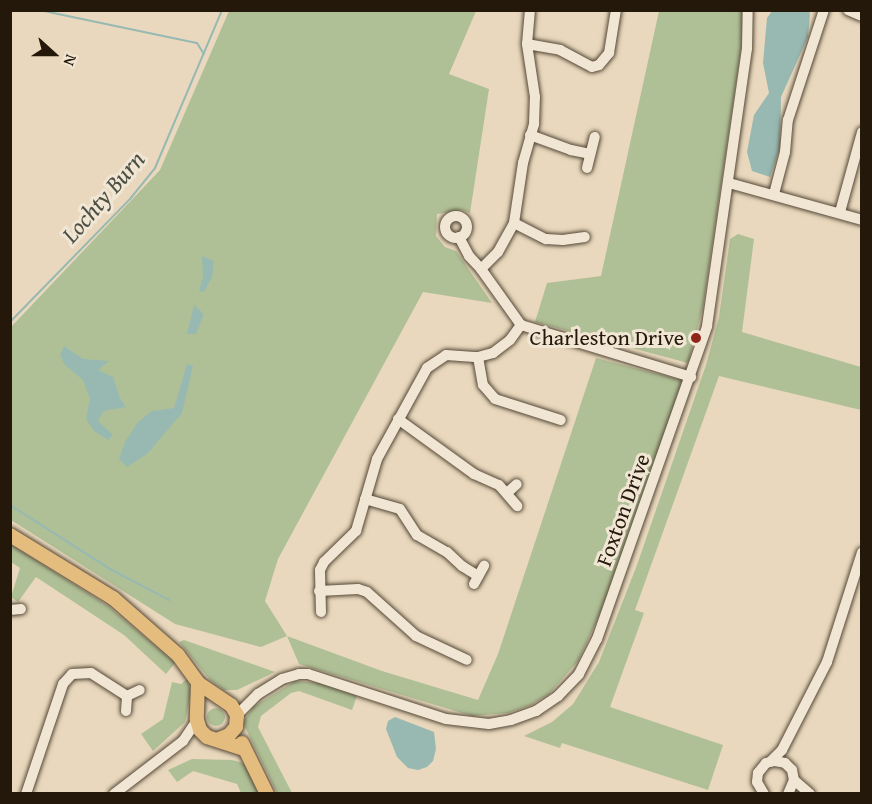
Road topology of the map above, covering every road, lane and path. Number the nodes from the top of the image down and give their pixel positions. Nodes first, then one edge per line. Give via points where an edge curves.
1 (530, 10) edge
2 (616, 10) edge
3 (748, 10) edge
4 (824, 10) edge
5 (848, 10) edge
6 (861, 16) edge
7 (527, 44) junction
8 (861, 132) edge
9 (530, 135) junction
10 (595, 137) dead end
11 (859, 151) edge
12 (590, 154) junction
13 (587, 168) dead end
14 (729, 183) junction
15 (774, 194) junction
16 (840, 212) junction
17 (861, 220) edge
18 (514, 224) junction
19 (459, 237) dead end
20 (585, 237) dead end
21 (481, 269) junction
22 (521, 326) junction
23 (478, 357) junction
24 (691, 376) junction
25 (398, 418) junction
26 (561, 420) dead end
27 (517, 484) dead end
28 (507, 493) junction
29 (365, 499) junction
30 (517, 506) dead end
31 (10, 535) edge
32 (861, 552) edge
33 (479, 575) dead end
34 (319, 591) junction
35 (321, 612) dead end
36 (467, 660) dead end
37 (198, 683) junction
38 (140, 690) dead end
39 (258, 694) junction
40 (127, 696) junction
41 (224, 701) junction
42 (126, 711) dead end
43 (197, 717) junction
44 (236, 721) junction
45 (789, 737) junction
46 (213, 738) junction
47 (183, 741) junction
48 (244, 748) junction
49 (770, 762) junction
50 (789, 766) junction
51 (794, 780) junction
52 (26, 794) edge
53 (114, 794) edge
54 (267, 794) edge
55 (764, 794) edge
56 (788, 794) edge
57 (810, 794) edge

1 - 7 street
2 - 7 street via 609,52 592,67 560,50
3 - 14 street, Foxton Drive via 747,48
4 - 15 street via 788,120 785,152
5 - 6 street
7 - 9 street via 535,97
8 - 11 street
9 - 12 street
9 - 18 street
10 - 12 street
11 - 16 street
12 - 13 street
14 - 15 street
14 - 24 street, Foxton Drive via 712,305
15 - 16 street
16 - 17 street
18 - 20 street via 556,240
18 - 21 street via 498,252
19 - 21 street
21 - 22 street
22 - 23 street via 501,349
22 - 24 street
23 - 25 street via 446,355 436,360 427,368
23 - 26 street via 483,385 495,399
24 - 39 street, Foxton Drive via 591,655 572,682 549,703 511,720 473,724 446,719 308,674 291,675
25 - 28 street via 474,474
25 - 29 street via 377,459
27 - 28 street
28 - 30 street
29 - 33 street via 400,509 417,535
29 - 34 street via 356,531 324,562
31 - 37 main road via 113,598 178,655
32 - 45 street via 828,662
34 - 35 street
34 - 36 street via 367,591 411,633
37 - 41 main road
37 - 43 main road
38 - 40 street
39 - 41 street, Foxton Drive
39 - 44 street, Foxton Drive
40 - 42 street
40 - 52 street via 91,673 72,674 63,684
41 - 43 main road via 204,704
41 - 44 main road
43 - 46 main road via 200,730
43 - 47 street
44 - 46 main road via 229,735
44 - 48 main road
45 - 49 street
45 - 50 street
46 - 47 street
46 - 48 main road
47 - 53 street
48 - 54 main road
49 - 50 street via 780,761
49 - 55 street via 758,773 757,782
50 - 51 street
51 - 56 street
51 - 57 street

